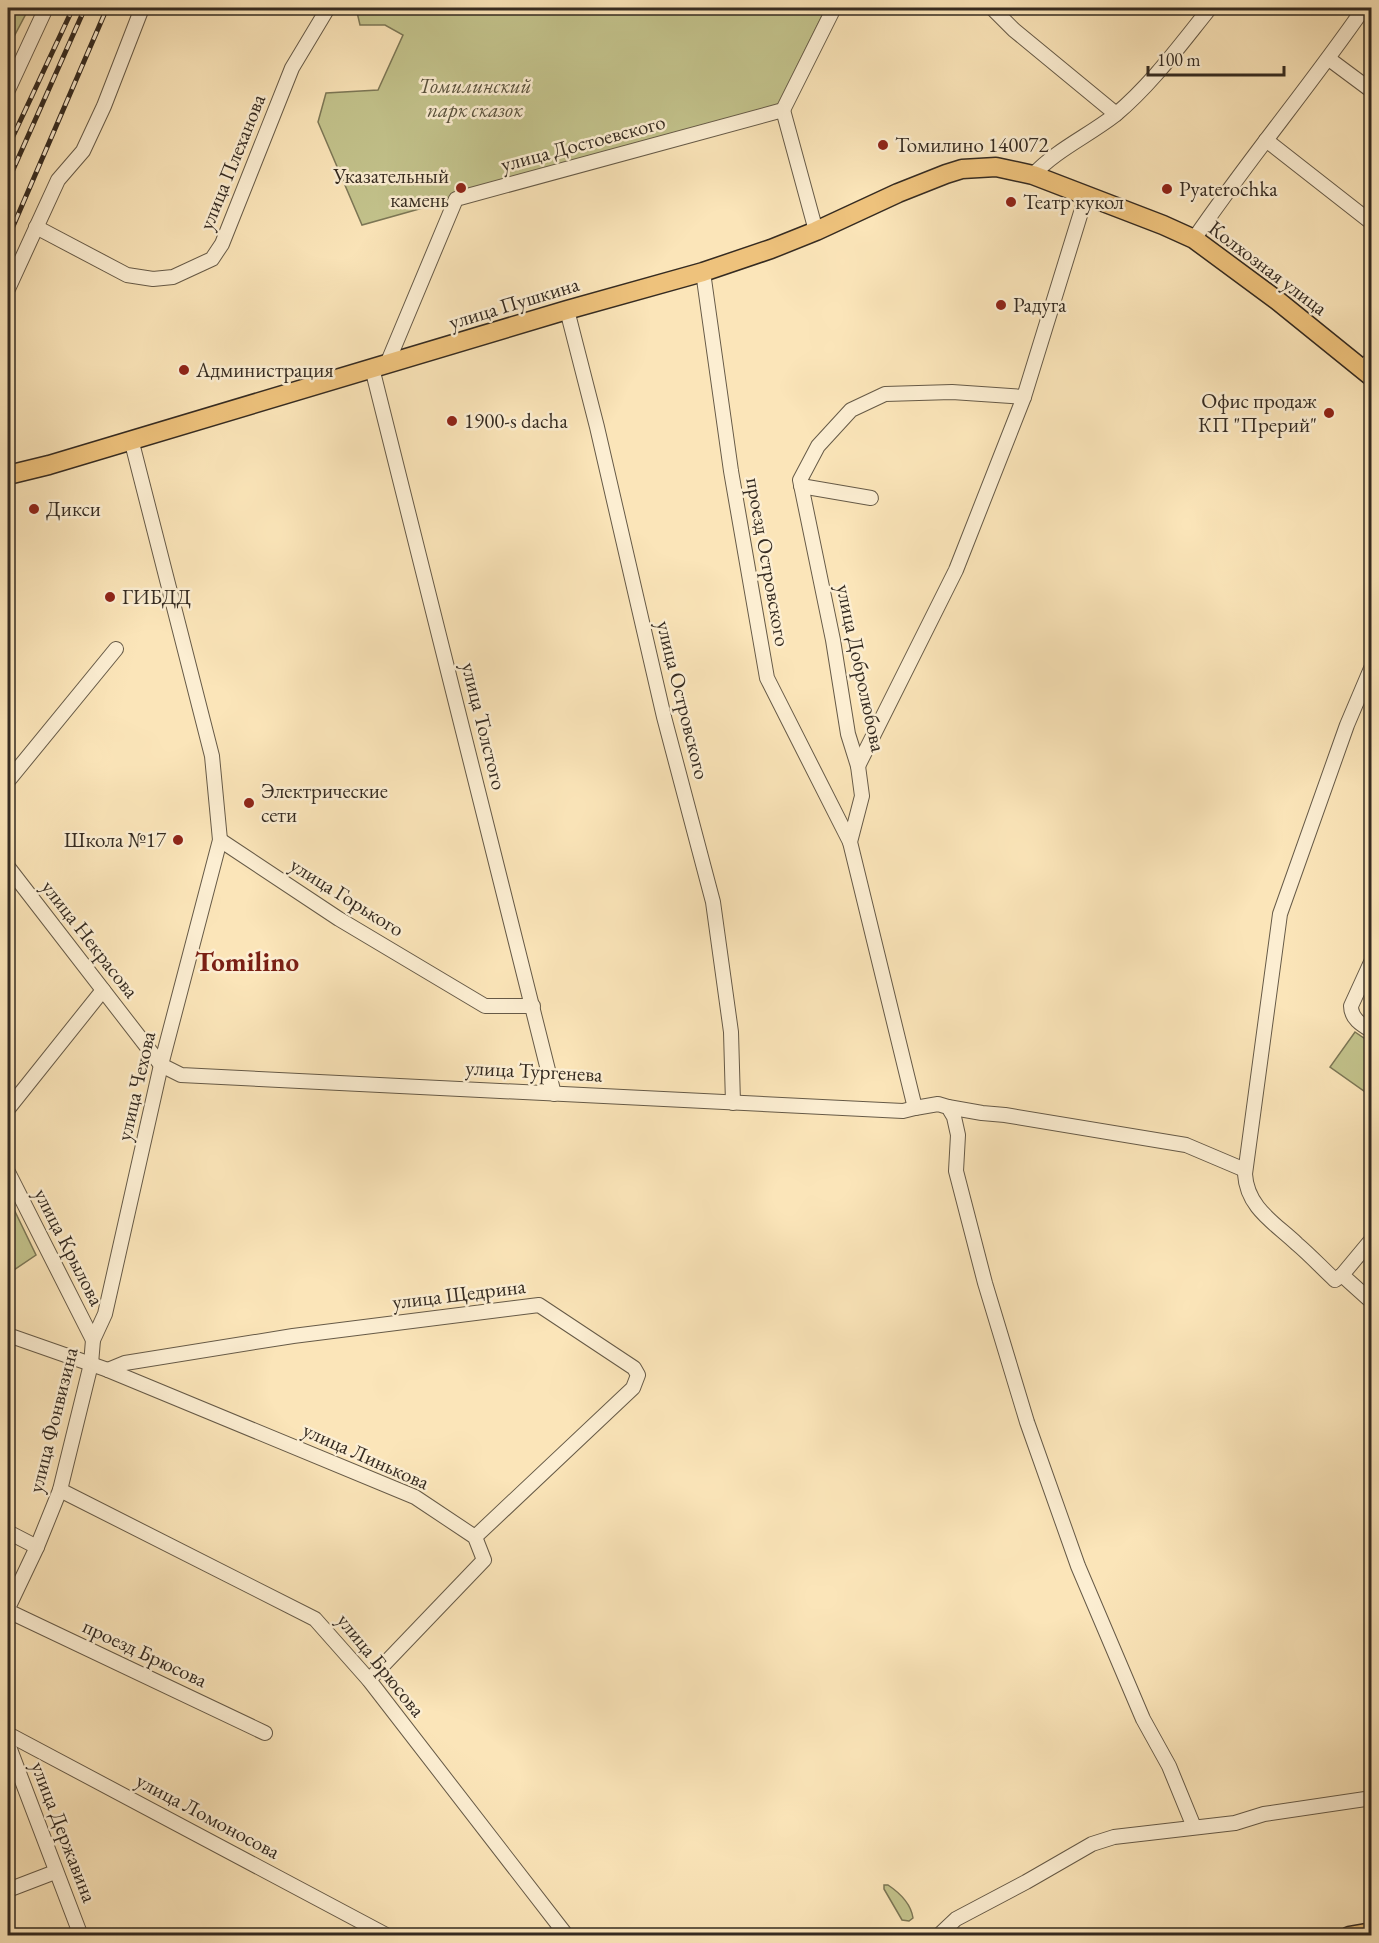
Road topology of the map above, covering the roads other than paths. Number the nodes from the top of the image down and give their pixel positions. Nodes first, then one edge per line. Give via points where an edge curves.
1 (46, 8) edge
2 (142, 8) edge
3 (328, 8) edge
4 (834, 8) edge
5 (992, 8) edge
6 (1210, 8) edge
7 (1364, 8) edge
8 (1329, 59) junction
9 (8, 90) edge
10 (1371, 91) edge
11 (783, 110) junction
12 (1116, 114) junction
13 (1266, 140) junction
14 (1030, 174) junction
15 (1086, 196) junction
16 (1371, 223) edge
17 (36, 227) junction
18 (816, 231) junction
19 (1194, 239) junction
20 (703, 272) junction
21 (8, 289) edge
22 (567, 310) junction
23 (379, 366) junction
24 (1369, 368) edge
25 (1024, 397) junction
26 (131, 439) junction
27 (8, 475) edge
28 (801, 486) junction
29 (871, 498) dead end
30 (116, 649) dead end
31 (1371, 666) edge
32 (858, 766) junction
33 (8, 782) edge
34 (220, 840) junction
35 (850, 842) junction
36 (8, 867) edge
37 (1371, 960) edge
38 (103, 990) junction
39 (533, 1006) junction
40 (1371, 1031) edge
41 (161, 1065) junction
42 (554, 1094) junction
43 (734, 1103) junction
44 (948, 1107) junction
45 (8, 1109) edge
46 (911, 1109) junction
47 (1245, 1170) junction
48 (8, 1172) edge
49 (1371, 1239) edge
50 (1338, 1277) junction
51 (1371, 1302) edge
52 (8, 1335) edge
53 (93, 1340) junction
54 (91, 1364) junction
55 (108, 1370) junction
56 (60, 1490) junction
57 (8, 1532) edge
58 (475, 1537) junction
59 (37, 1547) junction
60 (8, 1609) edge
61 (369, 1680) junction
62 (265, 1733) dead end
63 (8, 1734) edge
64 (8, 1744) edge
65 (1371, 1798) edge
66 (1194, 1827) junction
67 (55, 1872) junction
68 (8, 1890) edge
69 (1371, 1932) edge
70 (81, 1935) edge
71 (388, 1935) edge
72 (567, 1935) edge
73 (938, 1935) edge
74 (1349, 1935) edge

1 - 9 street
2 - 17 street via 83,151 58,180
3 - 17 street, улица Плеханова via 292,68 222,244 212,259 173,277 127,275
4 - 11 street
5 - 12 street
6 - 12 street via 1162,69
7 - 8 street
8 - 10 street
8 - 13 street
11 - 18 street
11 - 23 street, улица Достоевского via 456,199
12 - 14 street
13 - 16 street
13 - 19 street
14 - 15 main road, Колхозная улица
14 - 18 main road, улица Пушкина via 996,167 962,169
15 - 19 main road, Колхозная улица
15 - 25 street, улица Добролюбова
17 - 21 street
18 - 20 main road, улица Пушкина
19 - 24 main road, Колхозная улица
20 - 22 main road, улица Пушкина
20 - 35 street, проезд Островского via 731,471 767,678
22 - 23 main road, улица Пушкина
22 - 43 street, улица Островского via 664,717 713,902 731,1032
23 - 26 main road, улица Пушкина
23 - 39 street, улица Толстого
25 - 28 street via 952,392 885,394 851,410 818,446 800,480
25 - 32 street, улица Добролюбова via 956,570
26 - 27 main road, улица Пушкина
26 - 34 street via 212,756
28 - 29 street
28 - 32 street, улица Добролюбова via 848,734
30 - 33 street
31 - 47 street via 1280,914
32 - 35 street via 862,796
34 - 39 street, улица Горького via 339,919 485,1006
34 - 41 street, улица Чехова
35 - 46 street, проезд Островского
36 - 38 street, улица Некрасова
37 - 40 street via 1351,1013
38 - 41 street, улица Некрасова
38 - 45 street
39 - 42 street, улица Толстого
41 - 42 street, улица Тургенева via 181,1075
41 - 53 street, улица Чехова via 105,1314
42 - 43 street, улица Тургенева
43 - 46 street, улица Тургенева
44 - 46 street, улица Тургенева via 938,1104
44 - 47 street, улица Тургенева via 1186,1145
44 - 66 street via 958,1135 956,1171 1030,1432 1078,1566
47 - 50 street via 1249,1195 1261,1213
48 - 53 street, улица Крылова
49 - 50 street
50 - 51 street
52 - 54 street, улица Линькова
53 - 54 street, улица Фонвизина
54 - 55 street, улица Линькова
54 - 56 street, улица Фонвизина
55 - 58 street, улица Линькова via 415,1497
55 - 58 street, улица Щедрина via 125,1363 293,1336 539,1305 634,1368 638,1375 633,1389
56 - 59 street, улица Фонвизина
56 - 61 street, улица Брюсова via 315,1619
57 - 59 street
58 - 61 street via 484,1560
59 - 60 street, улица Фонвизина
60 - 62 street, проезд Брюсова
61 - 72 street, улица Брюсова
63 - 71 street, улица Ломоносова
64 - 67 street, улица Державина
65 - 66 street
66 - 73 street via 1114,1837 1092,1844 956,1919
67 - 68 street
67 - 70 street, улица Державина
69 - 74 main road

